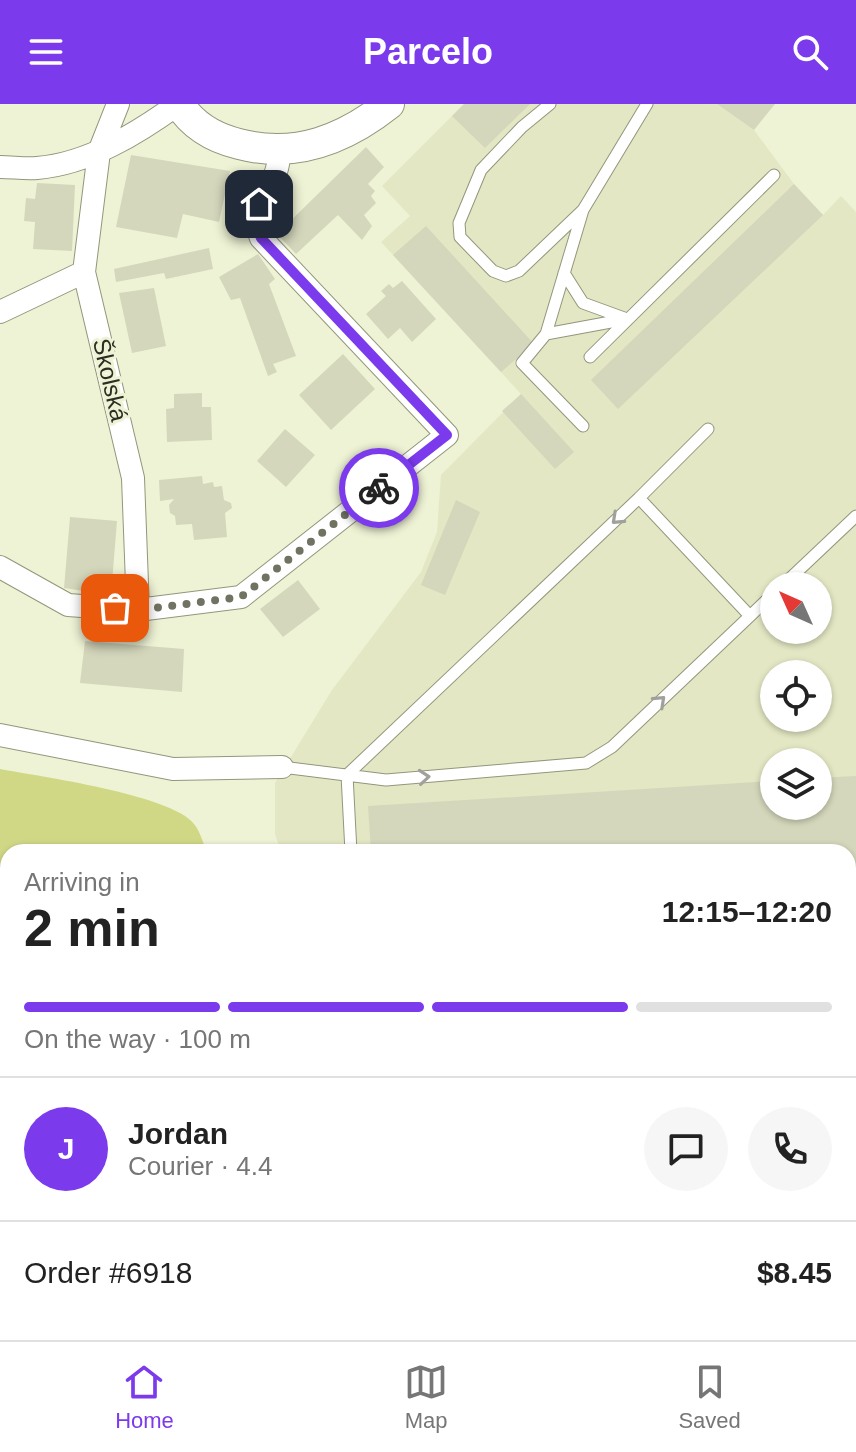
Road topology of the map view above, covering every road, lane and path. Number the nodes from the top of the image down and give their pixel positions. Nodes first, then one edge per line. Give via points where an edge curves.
1 (118, 104) edge
2 (178, 104) edge
3 (389, 104) edge
4 (550, 104) edge
5 (647, 104) edge
6 (280, 151) junction
7 (99, 152) junction
8 (0, 167) edge
9 (774, 175) dead end
10 (583, 210) junction
11 (84, 272) junction
12 (564, 273) junction
13 (0, 312) edge
14 (627, 319) junction
15 (546, 334) junction
16 (590, 357) dead end
17 (583, 426) dead end
18 (708, 429) dead end
19 (639, 498) junction
20 (856, 516) edge
21 (0, 567) edge
22 (797, 572) edge
23 (760, 606) edge
24 (138, 610) junction
25 (750, 616) junction
26 (0, 735) edge
27 (282, 767) joint
28 (347, 775) junction
29 (351, 844) edge

1 - 7 street, Školská
2 - 6 main road via 217,138
2 - 7 street
3 - 6 main road via 339,136
4 - 10 lane via 481,170 459,223 460,237 493,271 506,276 519,271
5 - 10 lane
6 - 24 street via 274,179 259,204 255,224 261,238 447,435 241,597
7 - 8 street via 39,168
7 - 11 street, Školská
9 - 14 lane
10 - 12 lane
11 - 13 street
11 - 24 street, Školská via 133,478
12 - 14 lane via 583,303
12 - 15 lane
14 - 15 lane
14 - 16 lane
15 - 17 lane via 522,363
18 - 19 lane
19 - 25 lane
19 -> 28 lane
20 - 22 lane
21 - 24 street via 68,605
23 - 25 lane
28 -> 25 lane via 386,780 586,763 612,747
26 - 27 street via 173,769
27 - 28 lane
28 - 29 lane

